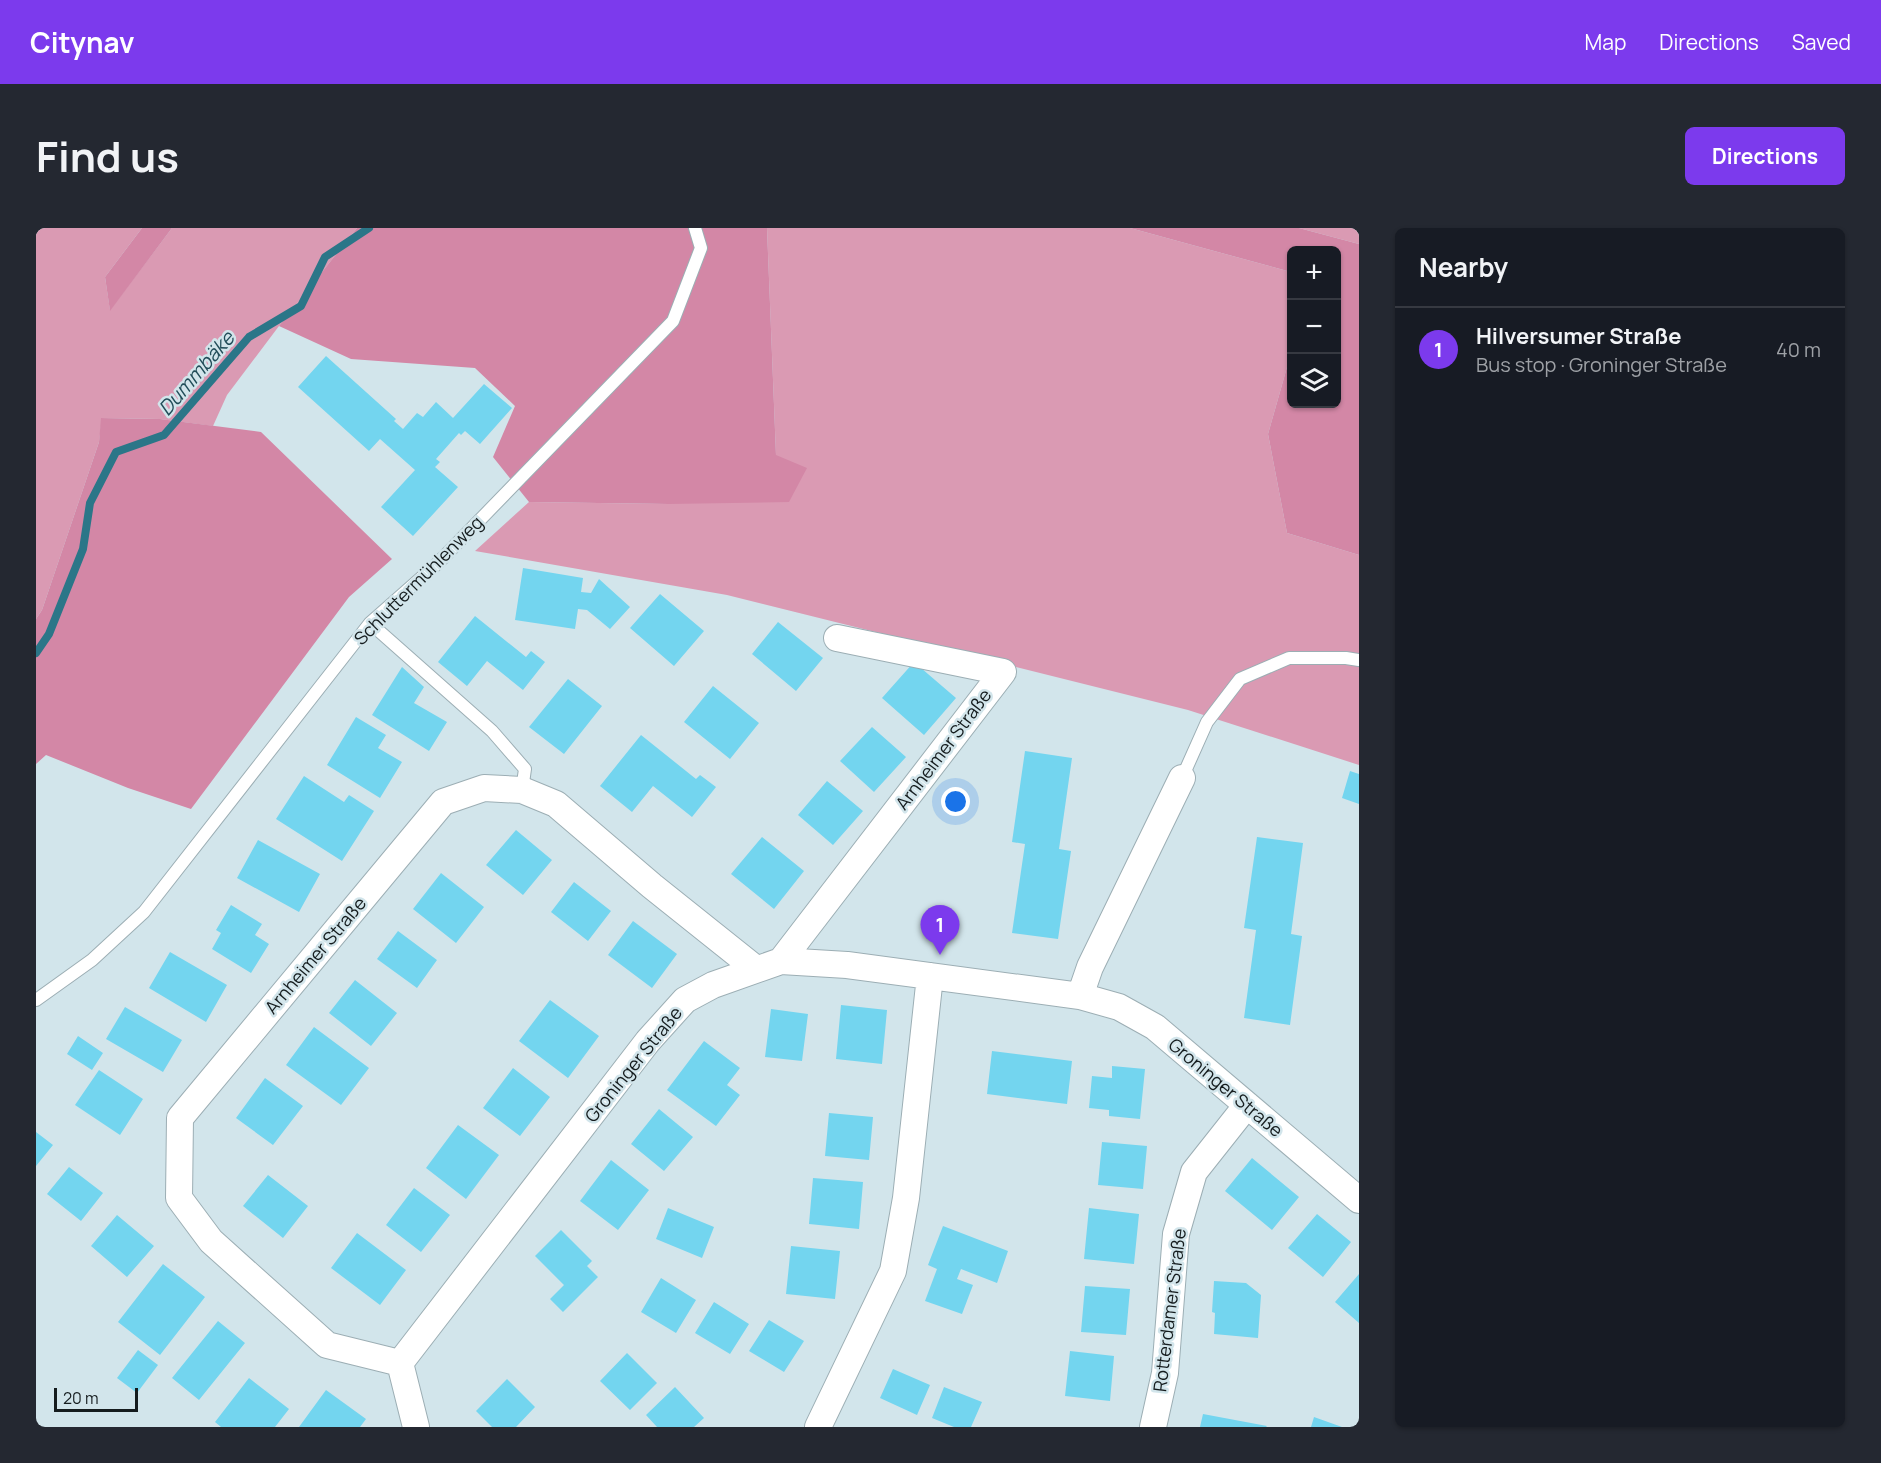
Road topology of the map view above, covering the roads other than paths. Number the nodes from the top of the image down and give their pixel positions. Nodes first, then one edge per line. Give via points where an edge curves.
1 (695, 228) edge
2 (370, 623) junction
3 (837, 638) dead end
4 (1359, 660) edge
5 (1182, 778) joint
6 (522, 790) junction
7 (781, 961) junction
8 (756, 969) junction
9 (930, 976) junction
10 (1080, 996) junction
11 (36, 999) edge
12 (1247, 1105) junction
13 (1359, 1200) edge
14 (400, 1363) junction
15 (416, 1427) edge
16 (818, 1427) edge
17 (1153, 1427) edge

1 - 2 lane, Schluttermühlenweg via 701,248 672,321 438,563
2 - 6 lane via 492,731 525,769
2 - 11 lane, Schluttermühlenweg via 144,912 92,960
3 - 7 street, Arnheimer Straße via 1002,672
4 - 5 lane via 1289,658 1240,679 1207,722
5 - 10 street via 1090,967
6 - 8 street, Arnheimer Straße via 556,804
6 - 14 street, Arnheimer Straße via 484,788 443,802 180,1118 179,1198 211,1241 327,1345
7 - 8 street, Groninger Straße
7 - 9 street, Groninger Straße
8 - 14 street, Groninger Straße via 685,1000 648,1041
9 - 10 street, Groninger Straße
9 - 16 street via 906,1198 893,1271
10 - 12 street, Groninger Straße via 1119,1007 1155,1027
12 - 13 street, Groninger Straße
12 - 17 street, Rotterdamer Straße via 1194,1172 1176,1234 1164,1373
14 - 15 street

